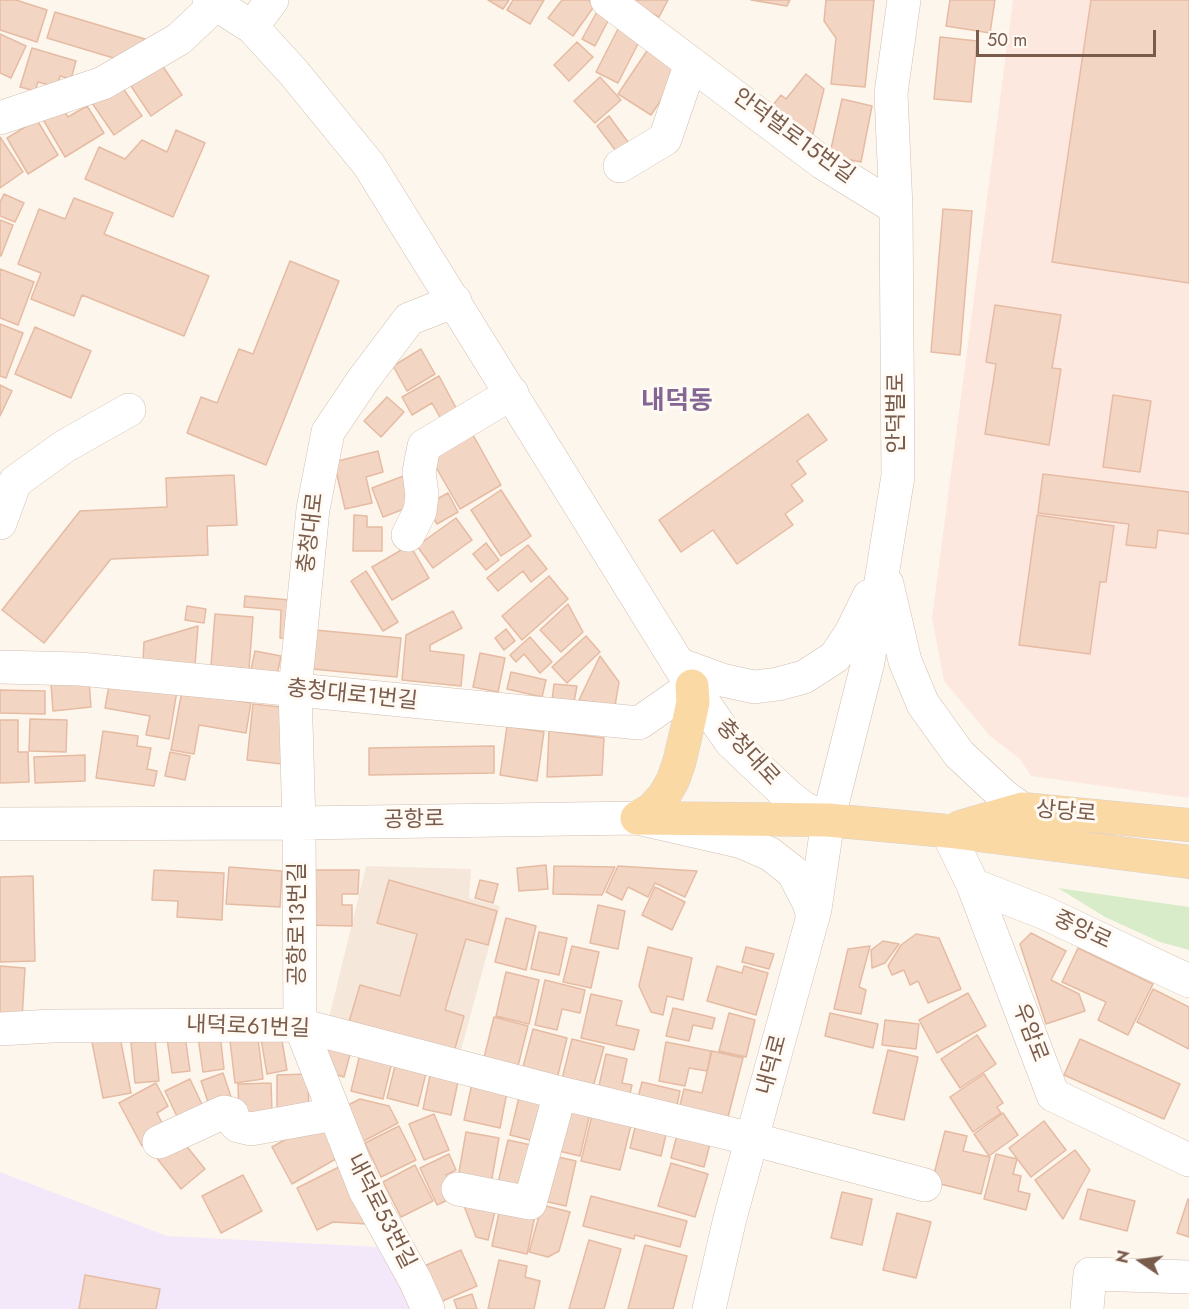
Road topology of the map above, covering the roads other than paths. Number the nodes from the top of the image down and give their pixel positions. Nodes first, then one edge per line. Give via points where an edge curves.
1 (272, 0) edge
2 (212, 2) edge
3 (903, 2) edge
4 (619, 4) edge
5 (252, 27) junction
6 (691, 63) junction
7 (0, 118) edge
8 (620, 166) dead end
9 (896, 208) junction
10 (455, 301) junction
11 (512, 393) junction
12 (129, 410) dead end
13 (0, 522) edge
14 (408, 535) dead end
15 (884, 567) junction
16 (0, 667) edge
17 (685, 675) junction
18 (295, 690) junction
19 (1022, 809) junction
20 (637, 818) junction
21 (828, 820) junction
22 (299, 823) junction
23 (0, 824) edge
24 (1189, 825) edge
25 (947, 831) junction
26 (1189, 862) edge
27 (973, 885) junction
28 (813, 917) junction
29 (1189, 981) edge
30 (300, 1025) junction
31 (0, 1029) edge
32 (560, 1093) junction
33 (334, 1114) junction
34 (752, 1139) junction
35 (159, 1142) dead end
36 (1189, 1160) edge
37 (925, 1185) dead end
38 (458, 1189) dead end
39 (1189, 1277) edge
40 (428, 1309) edge
41 (709, 1309) edge
42 (1087, 1309) edge

1 - 5 street
2 - 5 street, 충청대로
2 - 7 street via 179,39 104,83
3 - 9 street, 안덕벌로 via 891,93
4 - 6 street, 안덕벌로15번길
5 - 10 street, 충청대로 via 369,165
6 - 8 street via 665,139
6 - 9 street, 안덕벌로15번길 via 823,163
9 - 15 street, 안덕벌로 via 898,476
10 - 11 street, 충청대로
10 - 18 street, 충청대로 via 409,319 328,432 313,509
11 - 14 street via 424,446 418,472 420,511
11 - 17 street, 충청대로
12 - 13 street via 65,446 15,482
15 - 17 street via 851,633 834,657 804,677 754,687
15 - 19 street via 905,661 923,704 959,754
15 - 21 street, 안덕벌로 via 868,662
16 - 18 street, 충청대로1번길 via 80,669
17 - 18 street, 충청대로1번길 via 639,723
17 - 20 main road via 693,702 679,763 664,796
17 - 21 street, 충청대로 via 748,759 802,807
18 - 22 street, 충청대로
19 - 24 main road, 상당로
19 - 25 main road, 상당로
20 - 21 main road, 공항로
20 - 22 street, 공항로
20 - 28 street via 742,842 770,854 793,872
21 - 25 main road, 상당로
21 - 28 street, 내덕로
22 - 23 street, 공항로
22 - 30 street, 공항로13번길
25 - 26 main road, 상당로
25 - 27 street, 우암로
27 - 29 street, 중앙로
27 - 36 street, 우암로 via 1053,1095
28 - 34 street, 내덕로
30 - 31 street, 내덕로61번길
30 - 32 street, 내덕로61번길
30 - 33 street, 내덕로53번길
32 - 34 street, 내덕로61번길
32 - 38 street via 530,1203
33 - 35 street via 251,1129 238,1126 232,1114 224,1112
33 - 40 street, 내덕로53번길 via 364,1190
34 - 37 street, 내덕로61번길
34 - 41 street, 내덕로
39 - 42 street via 1090,1274

